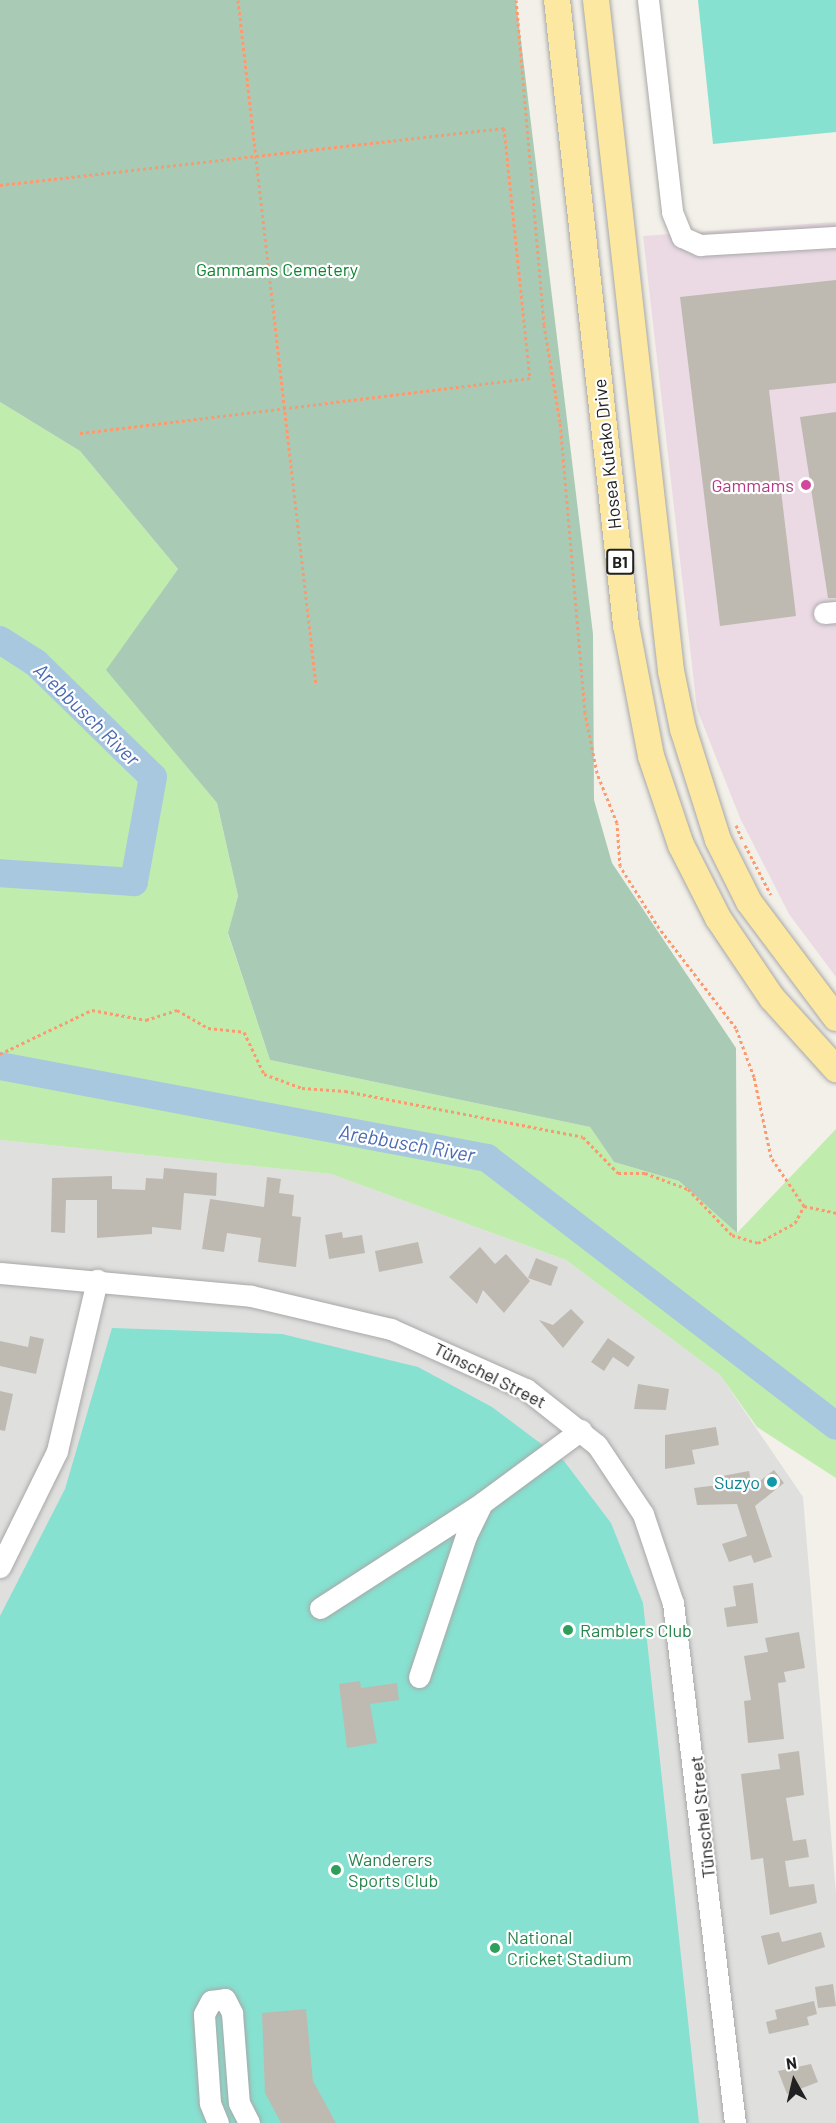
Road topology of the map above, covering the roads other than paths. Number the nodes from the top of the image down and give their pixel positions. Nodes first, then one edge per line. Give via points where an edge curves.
1 (557, 0) edge
2 (596, 0) edge
3 (648, 0) edge
4 (836, 237) edge
5 (836, 1018) edge
6 (836, 1069) edge
7 (0, 1273) edge
8 (97, 1280) junction
9 (581, 1430) junction
10 (482, 1503) junction
11 (0, 1567) edge
12 (320, 1608) dead end
13 (418, 1677) dead end
14 (218, 2123) edge
15 (249, 2123) edge
16 (735, 2123) edge

1 - 6 main road, Hosea Kutako Drive / B1 via 628,635 651,756 681,845 718,918 772,998
2 - 5 main road, B1 via 670,671 682,729 718,840 749,902
3 - 4 street via 672,212 682,237 700,245
7 - 8 street, Tünschel Street
8 - 9 street, Tünschel Street via 301,1304 400,1332 526,1389
8 - 11 street via 57,1451
9 - 10 street
9 - 16 street, Tünschel Street via 623,1479 642,1514 673,1603
10 - 12 street
10 - 13 street via 465,1536
14 - 15 street via 210,2103 204,2014 211,2001 225,1999 232,2013 239,2103

